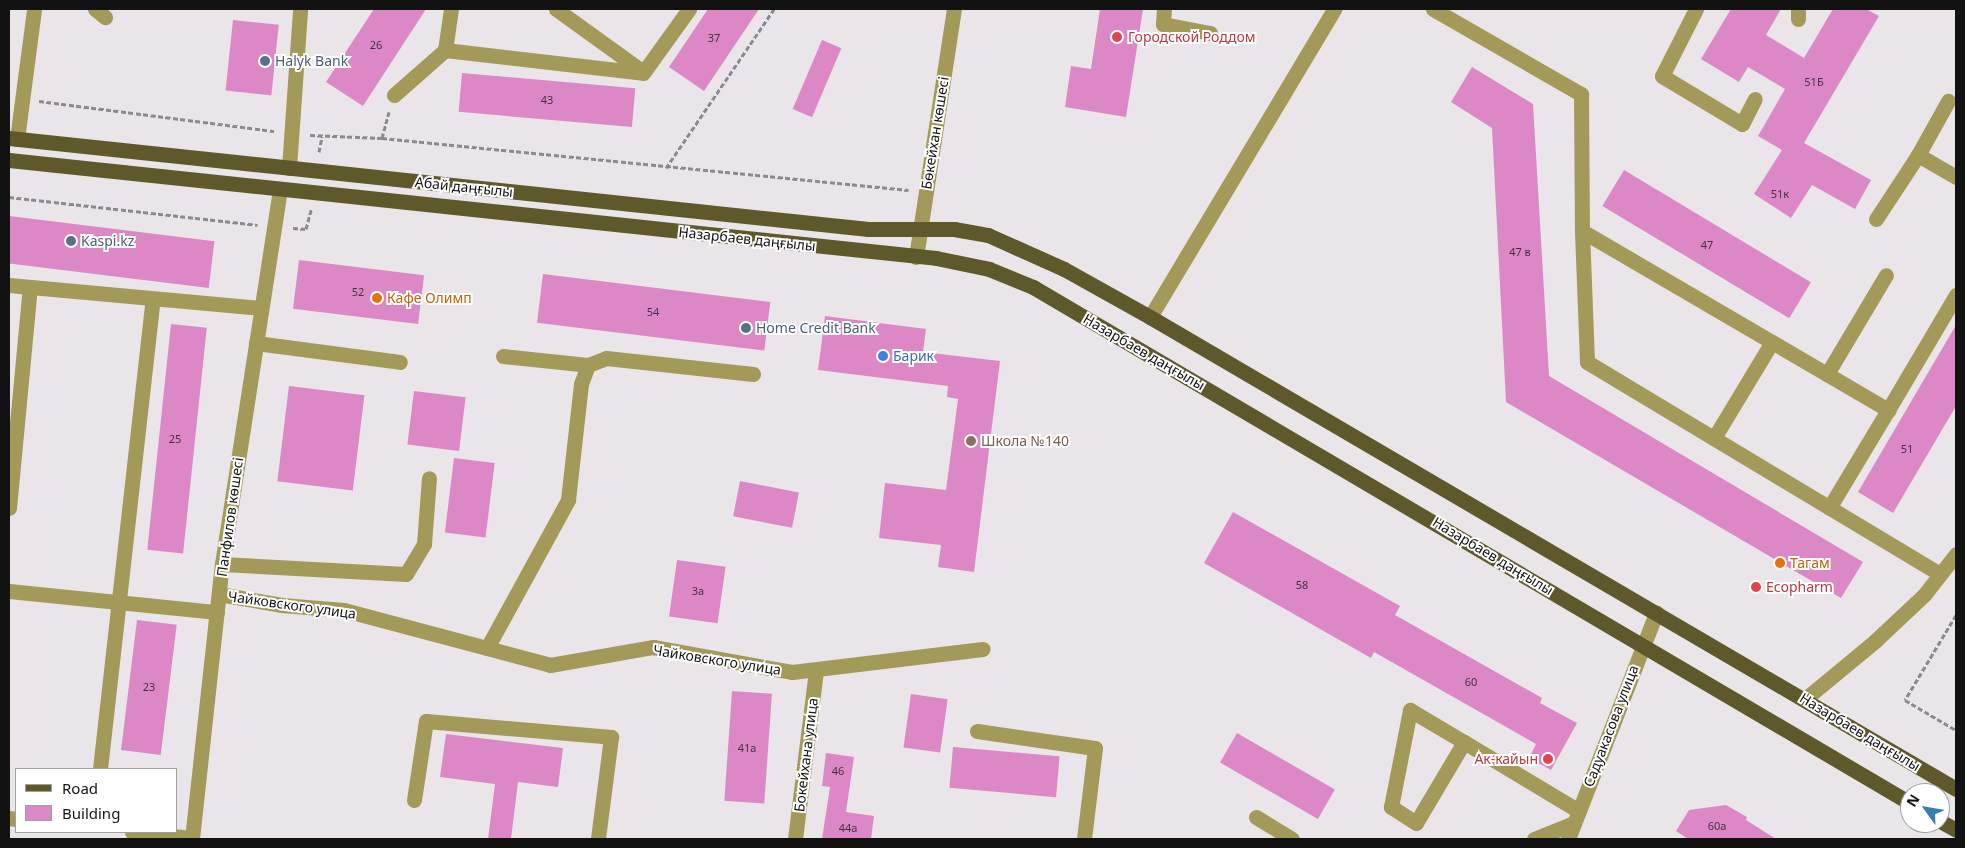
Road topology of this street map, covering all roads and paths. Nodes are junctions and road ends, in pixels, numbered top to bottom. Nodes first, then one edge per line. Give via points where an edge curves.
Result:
1 (34, 9) edge
2 (300, 9) edge
3 (451, 9) edge
4 (556, 9) edge
5 (689, 9) edge
6 (774, 9) edge
7 (954, 9) edge
8 (1164, 9) edge
9 (1334, 9) edge
10 (1433, 9) edge
11 (1696, 9) edge
12 (1210, 33) dead end
13 (445, 50) junction
14 (643, 72) junction
15 (394, 96) joint
16 (24, 99) junction
17 (1755, 99) dead end
18 (1948, 101) dead end
19 (291, 133) junction
20 (382, 138) junction
21 (13, 139) edge
22 (1918, 155) junction
23 (9, 160) edge
24 (289, 168) junction
25 (665, 168) junction
26 (1956, 177) edge
27 (280, 189) junction
28 (926, 192) junction
29 (315, 193) junction
30 (9, 197) edge
31 (1876, 219) dead end
32 (273, 226) junction
33 (920, 229) junction
34 (1582, 231) junction
35 (916, 256) junction
36 (1886, 275) dead end
37 (9, 285) edge
38 (30, 287) junction
39 (1956, 294) edge
40 (153, 300) junction
41 (260, 308) junction
42 (1150, 317) junction
43 (1772, 342) junction
44 (256, 343) junction
45 (503, 356) dead end
46 (400, 362) dead end
47 (588, 365) junction
48 (753, 374) dead end
49 (1827, 374) junction
50 (1888, 410) junction
51 (1714, 438) junction
52 (429, 478) dead end
53 (9, 508) edge
54 (1830, 508) junction
55 (1956, 554) edge
56 (222, 564) junction
57 (1940, 574) junction
58 (9, 591) edge
59 (219, 594) junction
60 (120, 602) junction
61 (217, 612) junction
62 (1656, 613) junction
63 (1956, 615) edge
64 (1641, 647) junction
65 (486, 648) junction
66 (983, 649) dead end
67 (816, 670) junction
68 (1804, 699) junction
69 (1956, 730) edge
70 (977, 731) dead end
71 (1464, 742) junction
72 (100, 768) edge
73 (1956, 789) edge
74 (1900, 797) edge
75 (414, 800) dead end
76 (1256, 817) dead end
77 (1577, 817) junction
78 (141, 833) edge
79 (192, 839) edge
80 (598, 839) edge
81 (796, 839) edge
82 (1084, 839) edge
83 (1292, 839) edge
84 (1534, 839) edge
85 (1568, 839) edge

1 - 16 street
2 - 19 street
3 - 13 street
4 - 14 street
5 - 14 street
6 - 25 path
7 - 28 street, Бөкейхан көшесі
8 - 12 street via 1163,24
9 - 42 street
10 - 34 street via 1581,94
11 - 17 street via 1662,76 1742,124
13 - 14 street
13 - 15 street
15 - 20 path
16 - 19 path
16 - 21 street
18 - 22 street
19 - 20 path
19 - 24 street
20 - 25 path
21 - 24 main road, Абай даңғылы
22 - 26 street
22 - 31 street
23 - 27 main road
24 - 33 main road, Абай даңғылы via 868,229
25 - 28 path
27 - 29 main road, Назарбаев даңғылы
27 - 32 street, Панфилов көшесі
28 - 33 street, Бөкейхан көшесі
29 - 32 path via 306,229
29 - 35 main road, Назарбаев даңғылы
30 - 32 path
32 - 41 street, Панфилов көшесі
33 - 35 street, Бөкейхан көшесі
33 - 42 main road, Назарбаев даңғылы via 954,229 988,235 1064,269
34 - 43 street
34 - 51 street via 1587,362
35 - 64 main road, Назарбаев даңғылы via 976,265 1033,287 1448,529
36 - 49 street
37 - 38 street
38 - 40 street
38 - 53 street
39 - 50 street
40 - 41 street
40 - 60 street
41 - 44 street, Панфилов көшесі
42 - 62 main road, Назарбаев даңғылы
43 - 49 street
43 - 51 street
44 - 46 street
44 - 56 street, Панфилов көшесі
45 - 47 street
47 - 48 street via 606,358
47 - 65 street via 581,384 568,500
49 - 50 street
50 - 54 street
51 - 54 street
52 - 56 street via 424,544 406,574
54 - 57 street
55 - 57 street
56 - 59 street, Панфилов көшесі
57 - 68 street via 1924,595 1875,641
58 - 60 street
59 - 61 street, Панфилов көшесі
59 - 65 street, Чайковского улица via 282,605 344,610
60 - 61 street
60 - 72 street
61 - 79 street, Панфилов көшесі
62 - 64 street, Садуакасова улица
62 - 68 main road, Назарбаев даңғылы
63 - 69 path via 1906,700
64 - 74 main road, Назарбаев даңғылы
64 - 77 street, Садуакасова улица
65 - 67 street, Чайковского улица via 550,665 653,647 792,672
66 - 67 street, Чайковского улица
67 - 81 street, Бокейхана улица
68 - 73 main road, Назарбаев даңғылы
70 - 82 street via 1094,748
71 - 71 street via 1410,710 1391,807 1416,823
71 - 77 street
75 - 80 street via 426,721 611,737
76 - 83 street
77 - 84 street
77 - 85 street, Садуакасова улица
78 - 79 street

